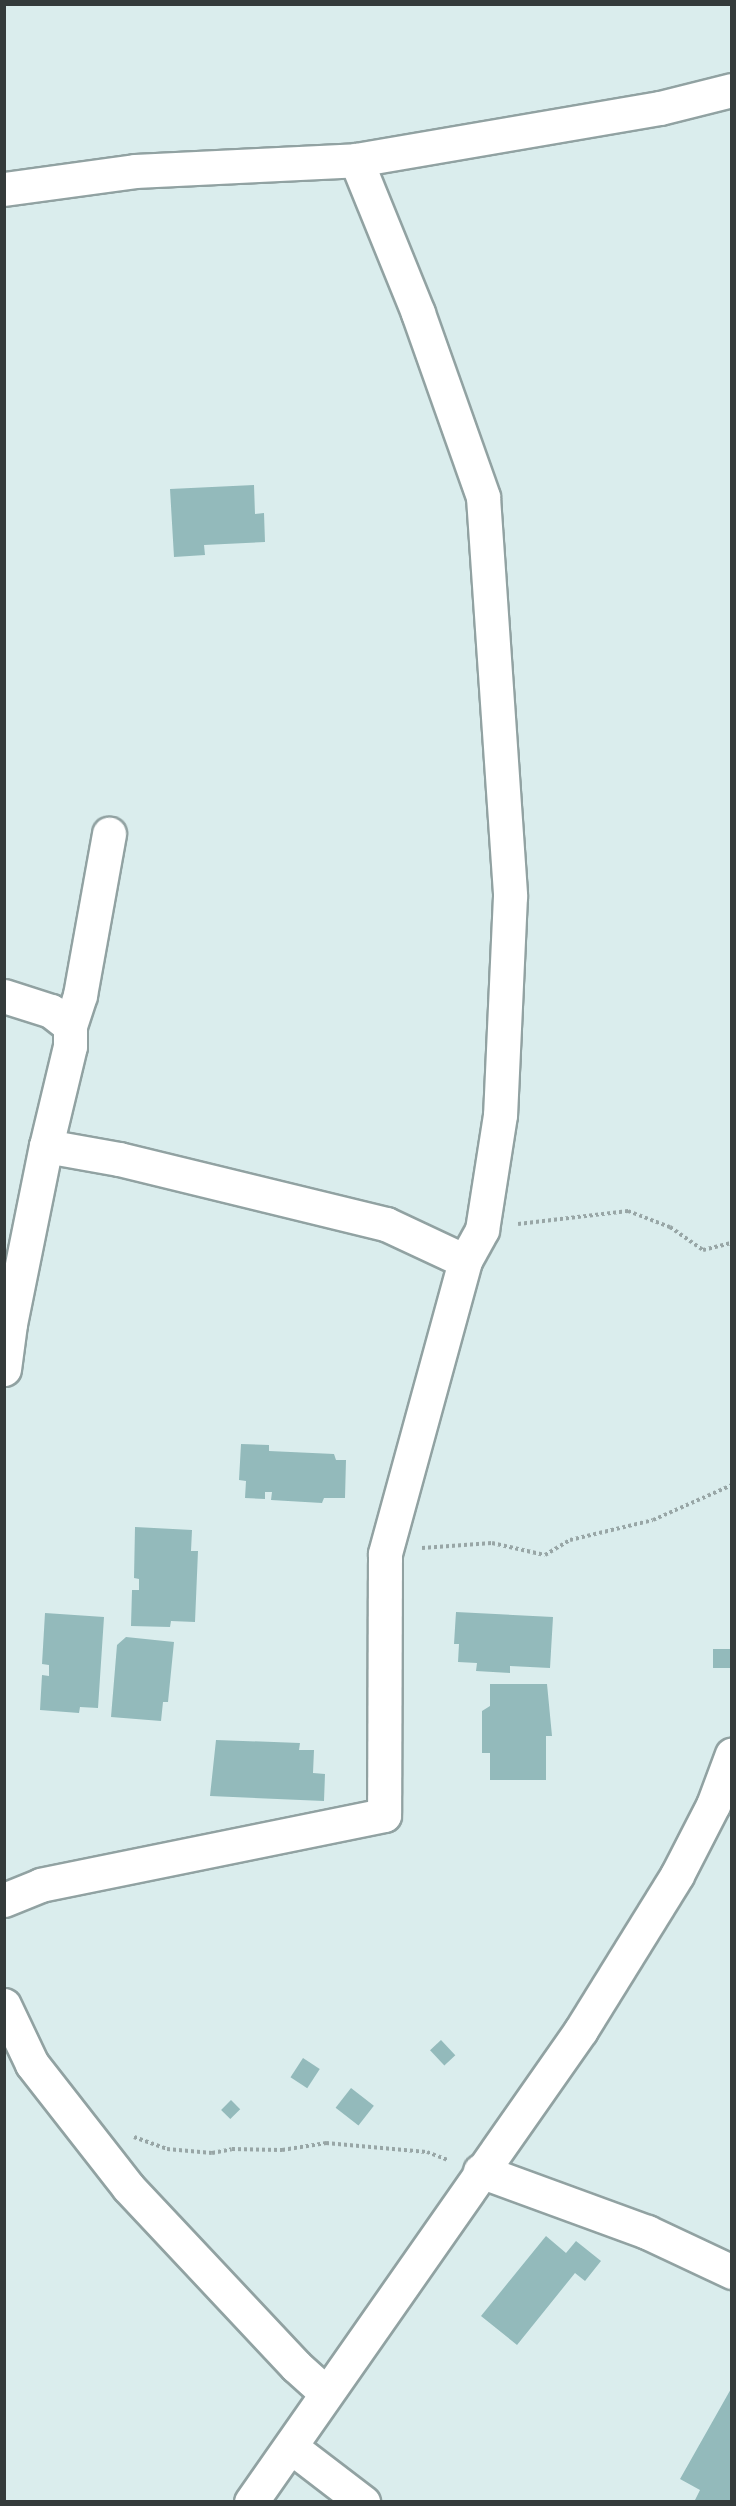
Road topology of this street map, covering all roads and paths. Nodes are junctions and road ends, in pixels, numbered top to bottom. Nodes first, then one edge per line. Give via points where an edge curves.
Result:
1 (732, 90) edge
2 (357, 160) junction
3 (4, 189) edge
4 (109, 834) dead end
5 (4, 996) edge
6 (70, 1026) junction
7 (46, 1146) junction
8 (482, 1230) junction
9 (732, 1243) edge
10 (465, 1261) junction
11 (4, 1369) edge
12 (732, 1485) edge
13 (385, 1554) junction
14 (732, 1754) edge
15 (4, 1900) edge
16 (4, 2005) edge
17 (81, 2128) junction
18 (480, 2171) junction
19 (732, 2272) edge
20 (326, 2392) junction
21 (291, 2447) junction
22 (251, 2502) edge
23 (363, 2502) edge

1 - 2 street via 660,108
2 - 3 street via 135,171
2 - 8 street via 418,312 483,496 510,896 500,1114
4 - 6 street via 80,995
5 - 6 street via 51,1011
6 - 7 street via 70,1046
7 - 10 street via 119,1159 386,1224
7 - 11 street
8 - 9 path via 628,1211 670,1227 703,1250
8 - 10 street
10 - 13 street
12 - 13 path via 653,1520 570,1540 545,1555 492,1543
13 - 15 street via 384,1815 41,1885
14 - 18 street via 708,1815 649,1923 581,2030
16 - 17 street via 32,2064
17 - 18 path via 110,2128 167,2149 212,2153 232,2149 282,2150 326,2143 427,2152
17 - 20 street via 128,2187 296,2366
18 - 19 street via 647,2232
18 - 20 street
20 - 21 street
21 - 22 street
21 - 23 street

